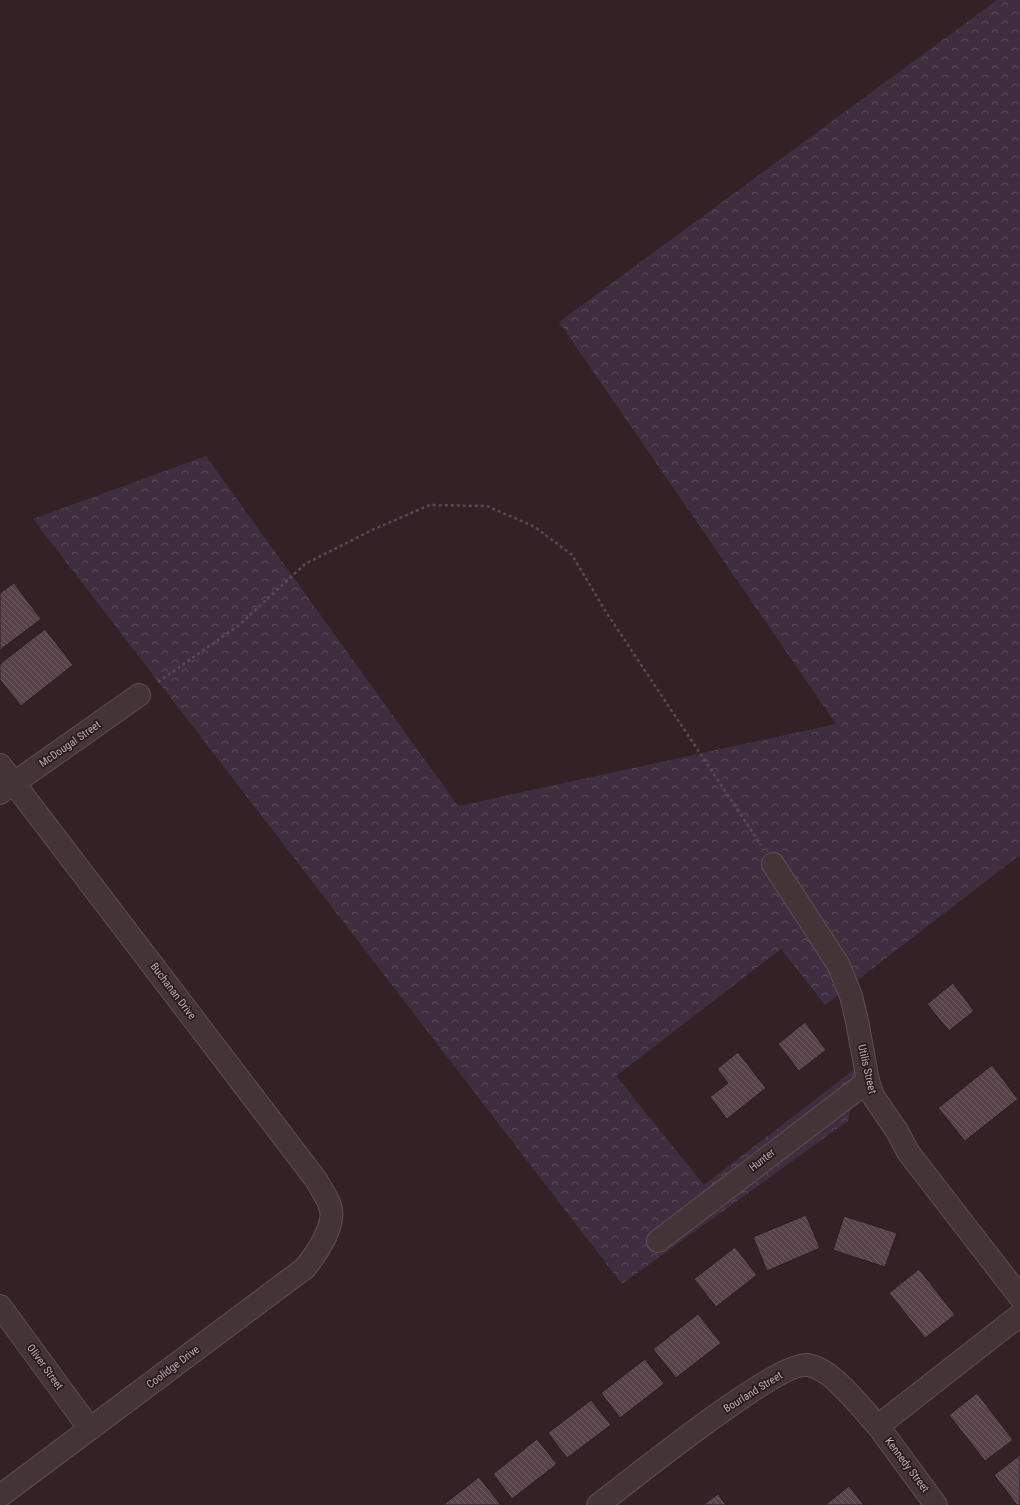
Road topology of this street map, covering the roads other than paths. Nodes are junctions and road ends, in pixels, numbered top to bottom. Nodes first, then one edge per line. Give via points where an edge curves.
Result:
1 (139, 695) road end
2 (0, 765) edge
3 (7, 788) edge
4 (773, 864) road end
5 (868, 1081) junction
6 (330, 1224) joint
7 (658, 1241) dead end
8 (1020, 1297) edge
9 (0, 1306) edge
10 (1020, 1315) edge
11 (878, 1426) junction
12 (90, 1429) junction
13 (0, 1496) edge
14 (598, 1505) edge
15 (936, 1505) edge

1 - 3 street, McDougal Street
2 - 3 street, Buchanan Drive
3 - 6 street, Buchanan Drive via 317,1181 331,1207
4 - 5 street, Utilis Street via 838,964 858,1021
5 - 7 street, Hunter
5 - 8 street, Utilis Street via 872,1096 897,1131 908,1152
6 - 12 street, Coolidge Drive via 319,1250 305,1268
9 - 12 street, Oliver Street
10 - 11 street
11 - 14 street, Bourland Street via 831,1376 808,1365 794,1367 764,1382 714,1417
11 - 15 street, Kennedy Street
12 - 13 street, Coolidge Drive

